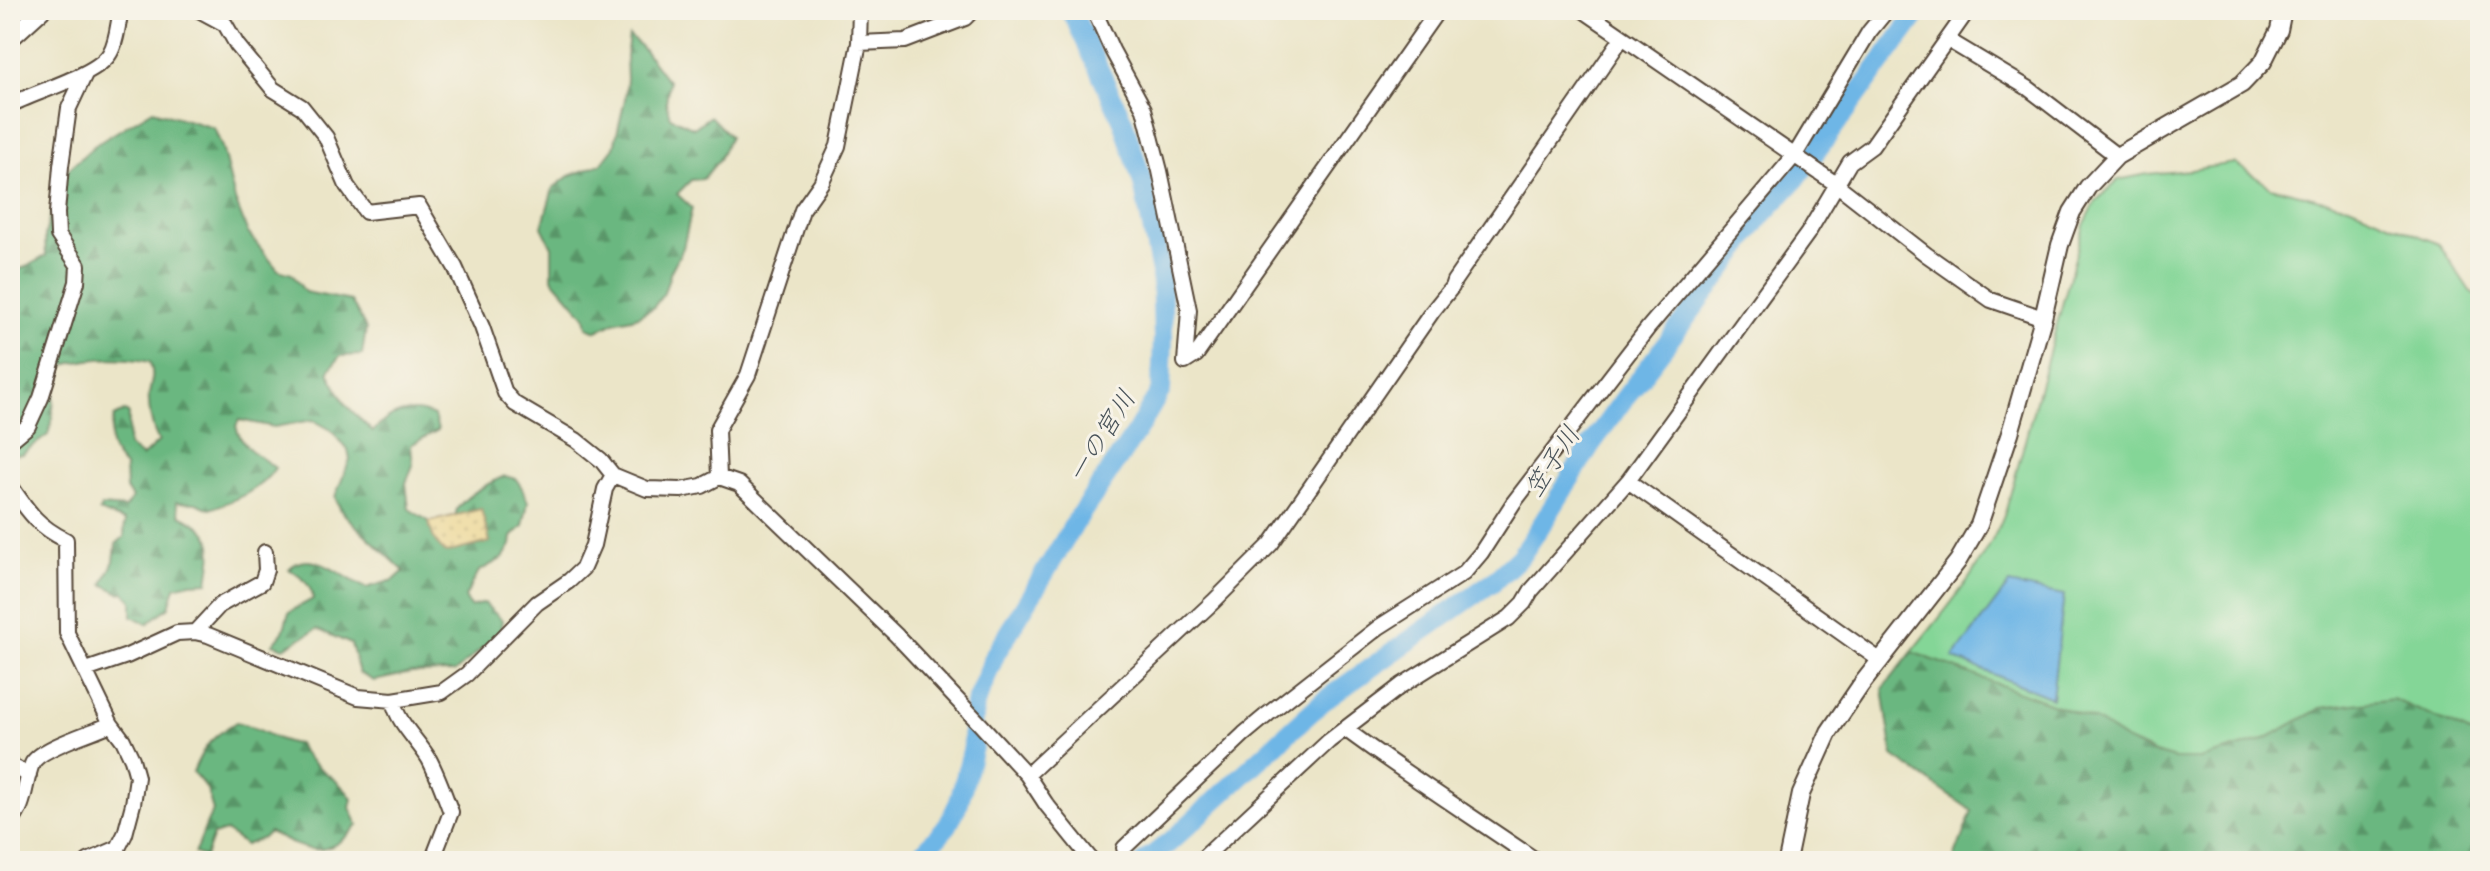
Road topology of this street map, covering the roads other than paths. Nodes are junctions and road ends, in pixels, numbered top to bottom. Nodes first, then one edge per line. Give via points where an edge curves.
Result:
1 (42, 10) edge
2 (121, 10) edge
3 (199, 10) edge
4 (860, 10) edge
5 (973, 10) edge
6 (1094, 10) edge
7 (1438, 10) edge
8 (1583, 10) edge
9 (1887, 10) edge
10 (1968, 10) edge
11 (2283, 10) edge
12 (1622, 38) junction
13 (10, 39) edge
14 (1948, 40) junction
15 (859, 43) junction
16 (85, 74) junction
17 (10, 105) edge
18 (1795, 155) junction
19 (2117, 156) junction
20 (1833, 182) junction
21 (2043, 318) junction
22 (10, 441) edge
23 (613, 475) junction
24 (719, 477) junction
25 (1628, 481) junction
26 (10, 485) edge
27 (265, 552) dead end
28 (195, 632) junction
29 (1881, 661) junction
30 (86, 670) junction
31 (393, 700) junction
32 (111, 724) junction
33 (1345, 729) junction
34 (10, 765) edge
35 (29, 775) junction
36 (1027, 775) junction
37 (10, 823) edge
38 (1124, 848) dead end
39 (117, 855) edge
40 (88, 861) edge
41 (432, 861) edge
42 (1092, 861) edge
43 (1200, 861) edge
44 (1537, 861) edge
45 (1787, 861) edge

1 - 13 street
2 - 16 street via 110,54
3 - 23 street via 225,24 273,89 302,107 326,137 347,186 366,212 419,206 455,267 505,393 576,440
4 - 15 street
5 - 15 street via 905,41
6 - 7 street via 1144,109 1189,310 1185,362 1196,355
8 - 12 street
9 - 18 street
10 - 14 street
11 - 19 street via 2263,62 2242,84
12 - 18 street
12 - 36 street via 1271,544
14 - 19 street via 2028,88
14 - 20 street via 1872,146
15 - 24 street via 838,146 802,210 748,375 717,430
16 - 17 street
16 - 22 street via 69,108 57,213 58,235 78,265 77,282 41,398 28,426
18 - 20 street
18 - 38 street via 1648,328 1464,573 1379,627 1268,714
19 - 21 street via 2072,212
20 - 21 street via 1991,300
20 - 25 street via 1808,233
21 - 29 street via 1979,525 1958,561
23 - 24 street via 647,489 681,490
23 - 31 street via 583,568 537,603 454,685
24 - 36 street via 739,484 896,635
25 - 29 street
25 - 33 street via 1509,618 1402,685
26 - 30 street via 34,520 66,540 67,633
27 - 28 street via 262,582 220,605
28 - 30 street via 177,633
28 - 31 street via 358,697
29 - 45 street via 1829,732 1801,794
30 - 32 street
31 - 41 street via 428,758 451,812
32 - 35 street via 45,752 34,760
32 - 39 street via 137,777
33 - 43 street
33 - 44 street
34 - 35 street
35 - 37 street via 22,805
36 - 42 street
39 - 40 street

